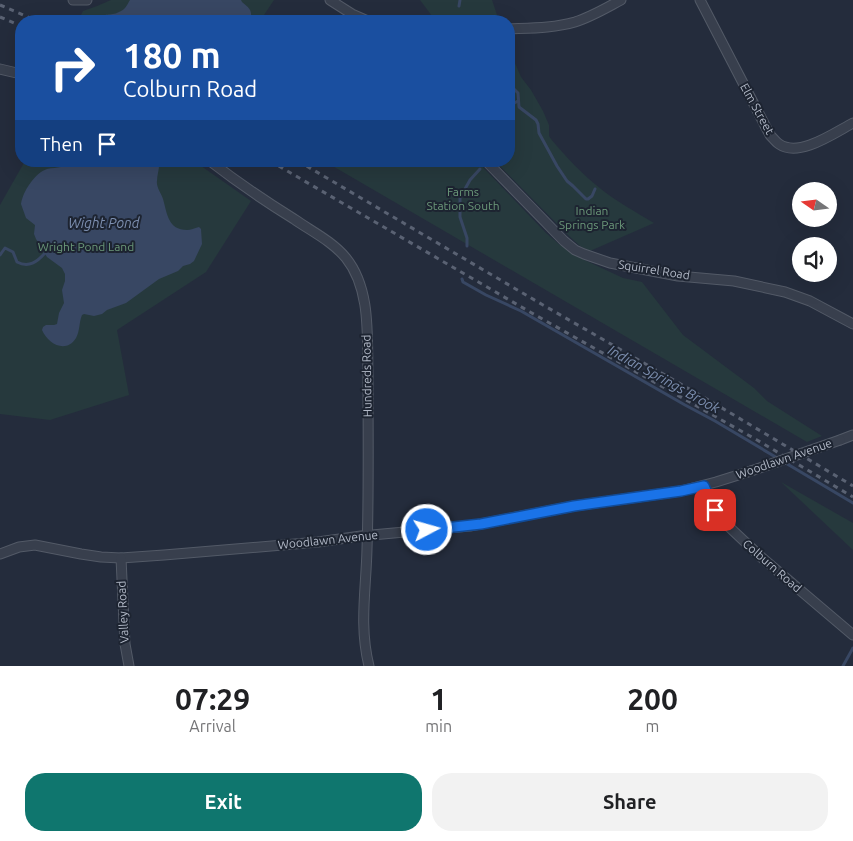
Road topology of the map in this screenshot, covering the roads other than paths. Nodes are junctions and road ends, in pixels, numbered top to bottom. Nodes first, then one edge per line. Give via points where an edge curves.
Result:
1 (73, 0) edge
2 (87, 0) edge
3 (330, 0) edge
4 (621, 0) edge
5 (700, 0) edge
6 (354, 15) edge
7 (515, 29) edge
8 (0, 69) edge
9 (15, 73) edge
10 (853, 123) edge
11 (218, 167) edge
12 (492, 167) edge
13 (853, 324) edge
14 (853, 435) edge
15 (704, 486) junction
16 (367, 535) junction
17 (0, 554) edge
18 (121, 558) junction
19 (853, 635) edge
20 (130, 666) edge
21 (369, 666) edge

1 - 2 street
3 - 6 street
4 - 7 street via 575,22
5 - 10 street, Elm Street via 770,135 779,144 801,148
8 - 9 street
11 - 16 street, Hundreds Road via 331,244 356,275 363,298 367,336
12 - 13 street, Squirrel Road via 564,241 584,254 610,263 671,275 777,289 804,298
14 - 15 street, Woodlawn Avenue, bridge
15 - 16 street, Woodlawn Avenue via 476,525
15 - 19 street, Colburn Road via 715,510 761,558
16 - 18 street, Woodlawn Avenue via 236,550
16 - 21 street, Hundreds Road via 363,618
17 - 18 street, Woodlawn Avenue via 35,545
18 - 20 street, Valley Road via 125,644

